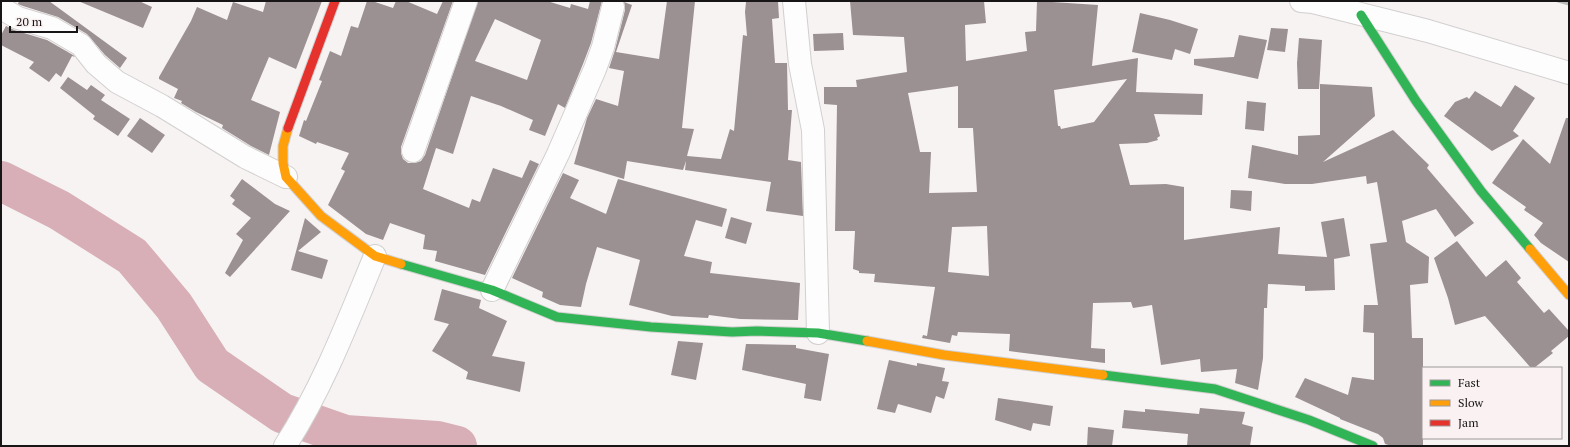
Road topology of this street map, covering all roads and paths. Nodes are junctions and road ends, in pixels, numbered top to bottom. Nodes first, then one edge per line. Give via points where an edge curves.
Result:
1 (335, 1) edge
2 (466, 1) edge
3 (794, 1) edge
4 (1301, 1) edge
5 (613, 6) dead end
6 (1, 8) edge
7 (1361, 15) junction
8 (1569, 74) edge
9 (413, 151) dead end
10 (286, 177) junction
11 (376, 256) junction
12 (492, 290) junction
13 (1569, 295) edge
14 (818, 334) junction
15 (285, 446) edge
16 (1373, 446) edge

1 - 10 street via 289,123 283,146
2 - 9 street
3 - 14 street via 800,64 813,130
4 - 7 street
5 - 12 street via 596,69
6 - 10 street via 18,18 52,28 81,45 96,64 117,82
7 - 8 street via 1428,31
7 - 13 street via 1416,101 1481,191
10 - 11 street via 321,216
11 - 12 street
11 - 15 street via 317,391
12 - 14 street via 557,317 651,327
14 - 16 street via 944,355 1215,390 1309,420

